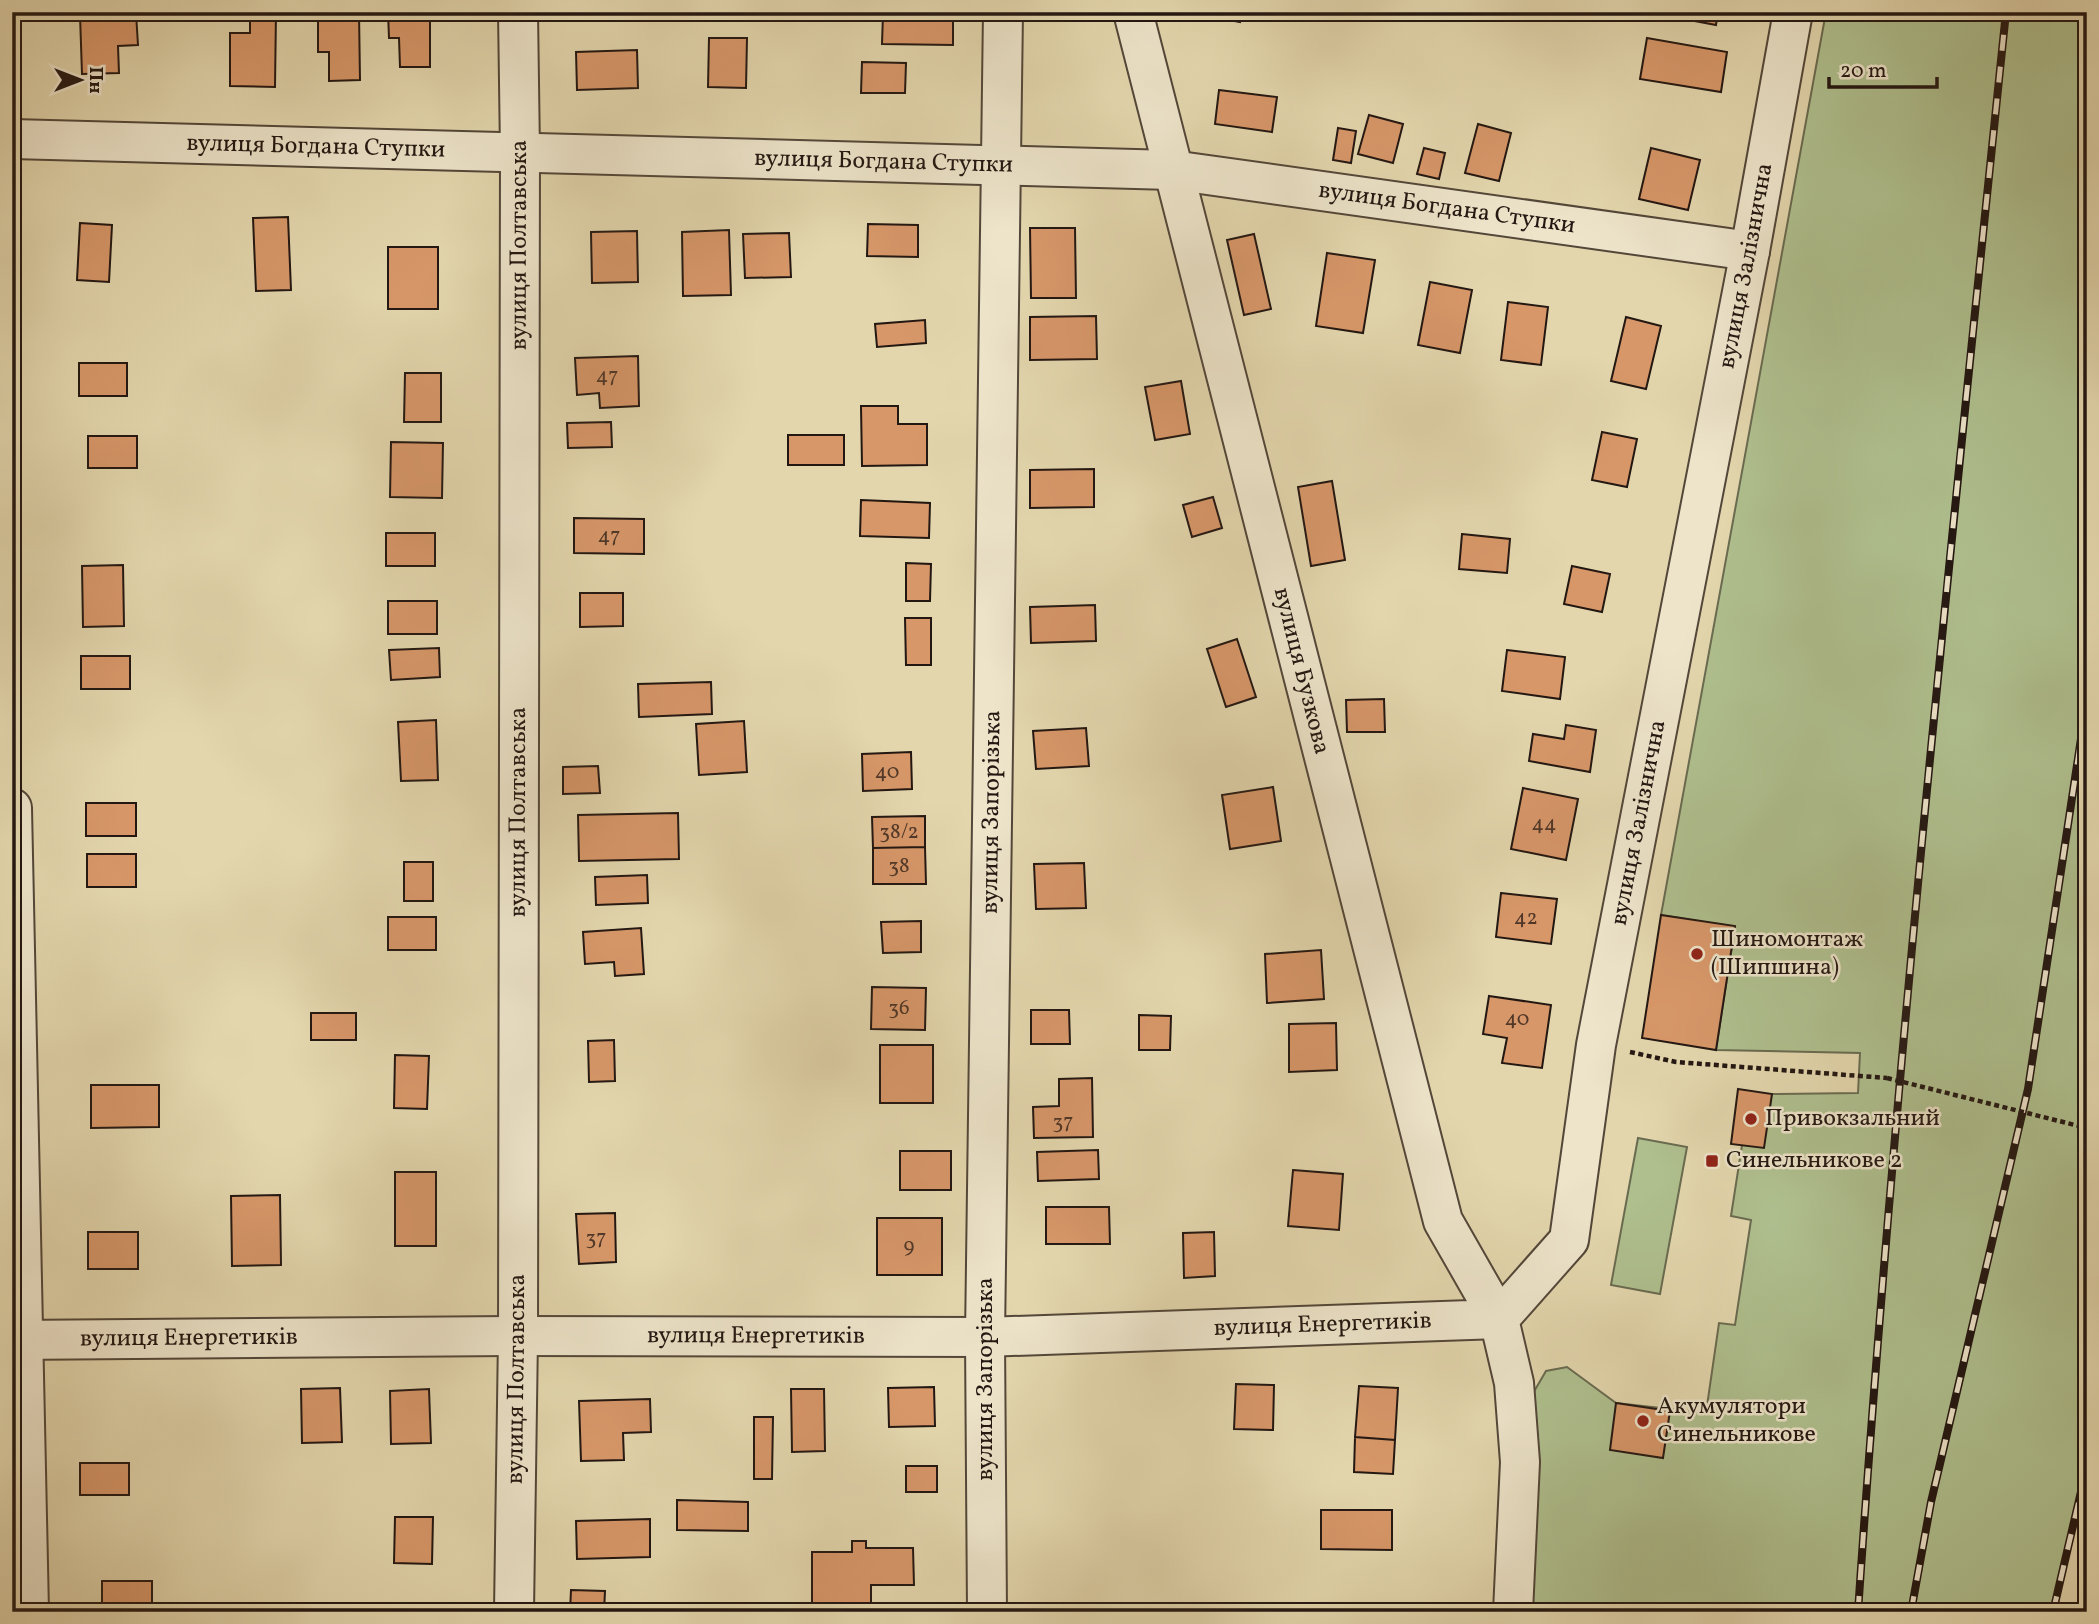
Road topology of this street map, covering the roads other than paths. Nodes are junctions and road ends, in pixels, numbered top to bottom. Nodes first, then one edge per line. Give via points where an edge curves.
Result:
1 (518, 12) edge
2 (1003, 12) edge
3 (1133, 12) edge
4 (1793, 12) edge
5 (12, 139) edge
6 (520, 152) junction
7 (1001, 165) junction
8 (1172, 170) junction
9 (1750, 251) junction
10 (12, 807) edge
11 (1499, 1319) junction
12 (518, 1336) junction
13 (985, 1337) junction
14 (19, 1340) edge
15 (29, 1612) edge
16 (514, 1612) edge
17 (988, 1612) edge
18 (1513, 1612) edge

1 - 6 street, вулиця Полтавська
2 - 7 street, вулиця Запорізька
3 - 8 street, вулиця Бузкова
4 - 9 street, вулиця Залізнична
5 - 6 street, вулиця Богдана Ступки
6 - 7 street, вулиця Богдана Ступки
6 - 12 street, вулиця Полтавська
7 - 8 street, вулиця Богдана Ступки
7 - 13 street, вулиця Запорізька
8 - 9 street, вулиця Богдана Ступки
8 - 11 street, вулиця Бузкова via 1443,1221
9 - 11 street, вулиця Залізнична via 1596,1045 1569,1240
10 - 14 street
11 - 13 street, вулиця Енергетиків
11 - 18 street via 1514,1382 1520,1462
12 - 13 street, вулиця Енергетиків
12 - 14 street, вулиця Енергетиків
12 - 16 street, вулиця Полтавська
13 - 17 street, вулиця Запорізька
14 - 15 street

